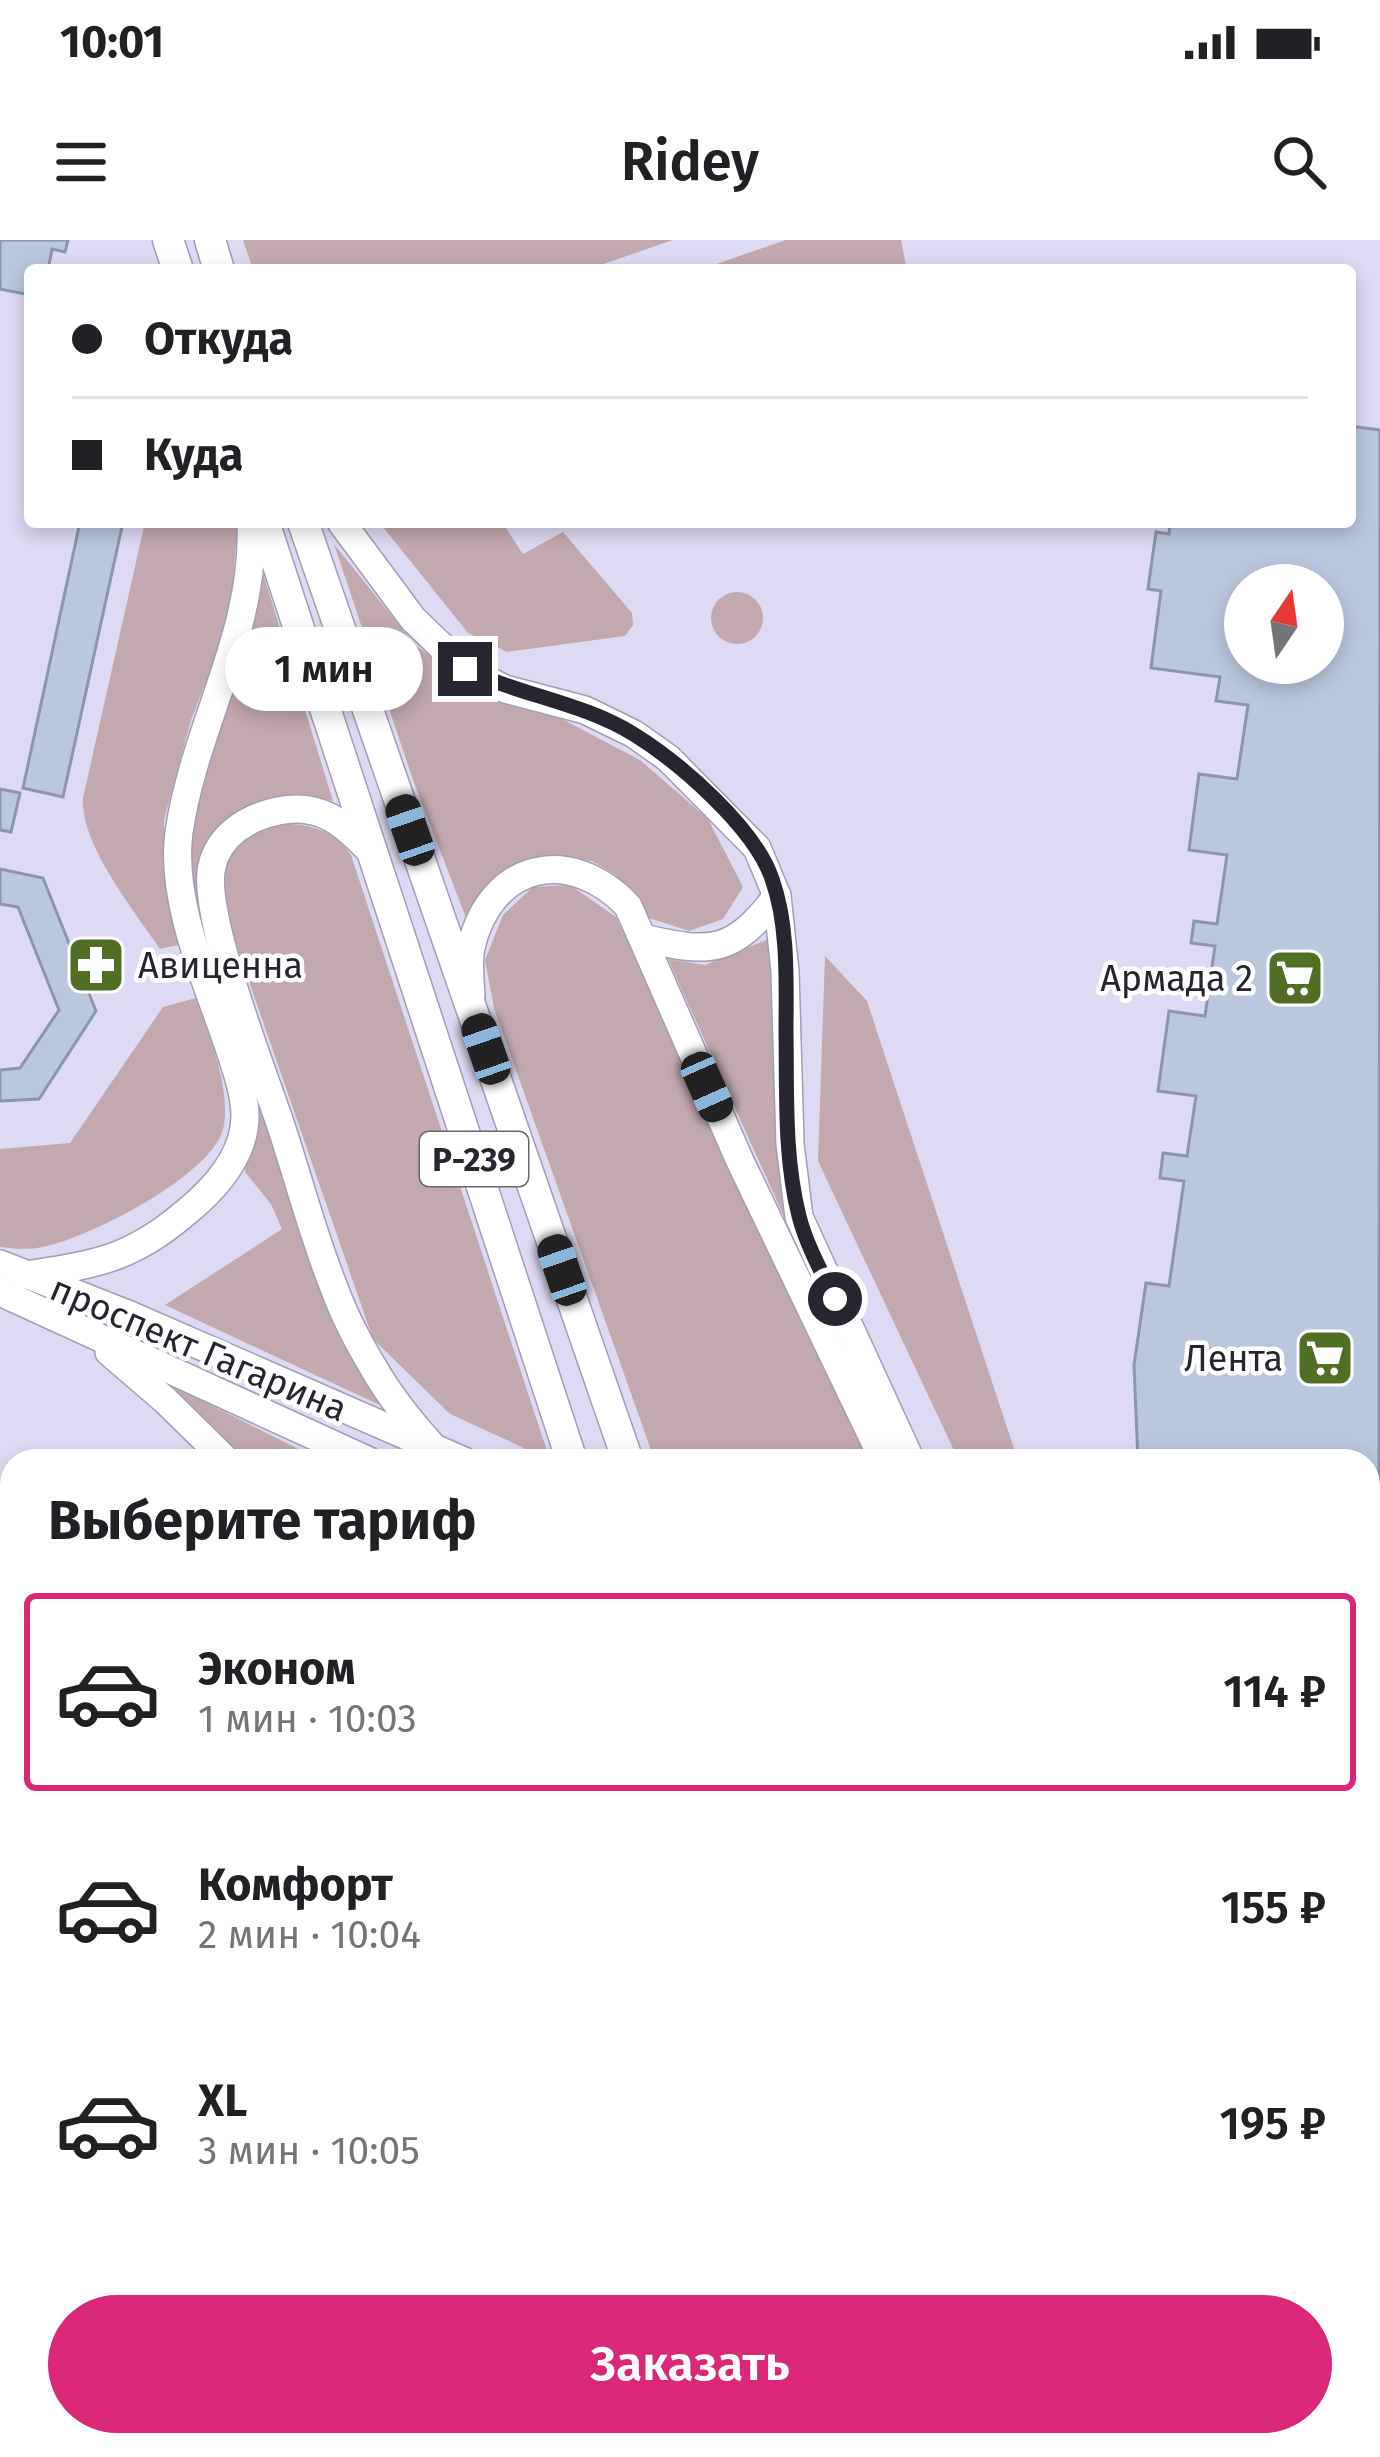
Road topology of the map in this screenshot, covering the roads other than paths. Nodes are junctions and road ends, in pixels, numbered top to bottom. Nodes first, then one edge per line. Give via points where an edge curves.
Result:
1 (251, 528) edge
2 (266, 528) edge
3 (305, 528) edge
4 (345, 528) edge
5 (376, 857) junction
6 (777, 896) junction
7 (643, 938) junction
8 (471, 1005) junction
9 (12, 1269) edge
10 (0, 1292) edge
11 (83, 1330) junction
12 (433, 1447) junction
13 (214, 1449) edge
14 (343, 1449) edge
15 (437, 1449) edge
16 (568, 1449) edge
17 (624, 1449) edge
18 (878, 1449) edge
19 (905, 1449) edge

1 - 9 main road via 244,615 178,837 183,899 245,1115 240,1143 215,1186 150,1240 116,1258
2 - 5 highway, Р-239
3 - 8 highway, Р-239
4 - 6 main road via 413,620 465,669 585,710 668,758 757,848
5 - 12 main road via 343,822 314,809 280,810 244,821 211,867 228,967 333,1287 372,1366
5 - 16 highway, Р-239
6 - 7 main road via 727,944 693,950
6 - 19 main road via 799,1217
7 - 8 main road via 606,883 573,870 537,870 508,885 483,913 470,951
7 - 18 main road
8 - 17 highway, Р-239
9 - 12 main road, проспект Гагарина
10 - 11 main road, проспект Гагарина
11 - 13 main road
11 - 14 main road, проспект Гагарина
12 - 15 main road, проспект Гагарина

